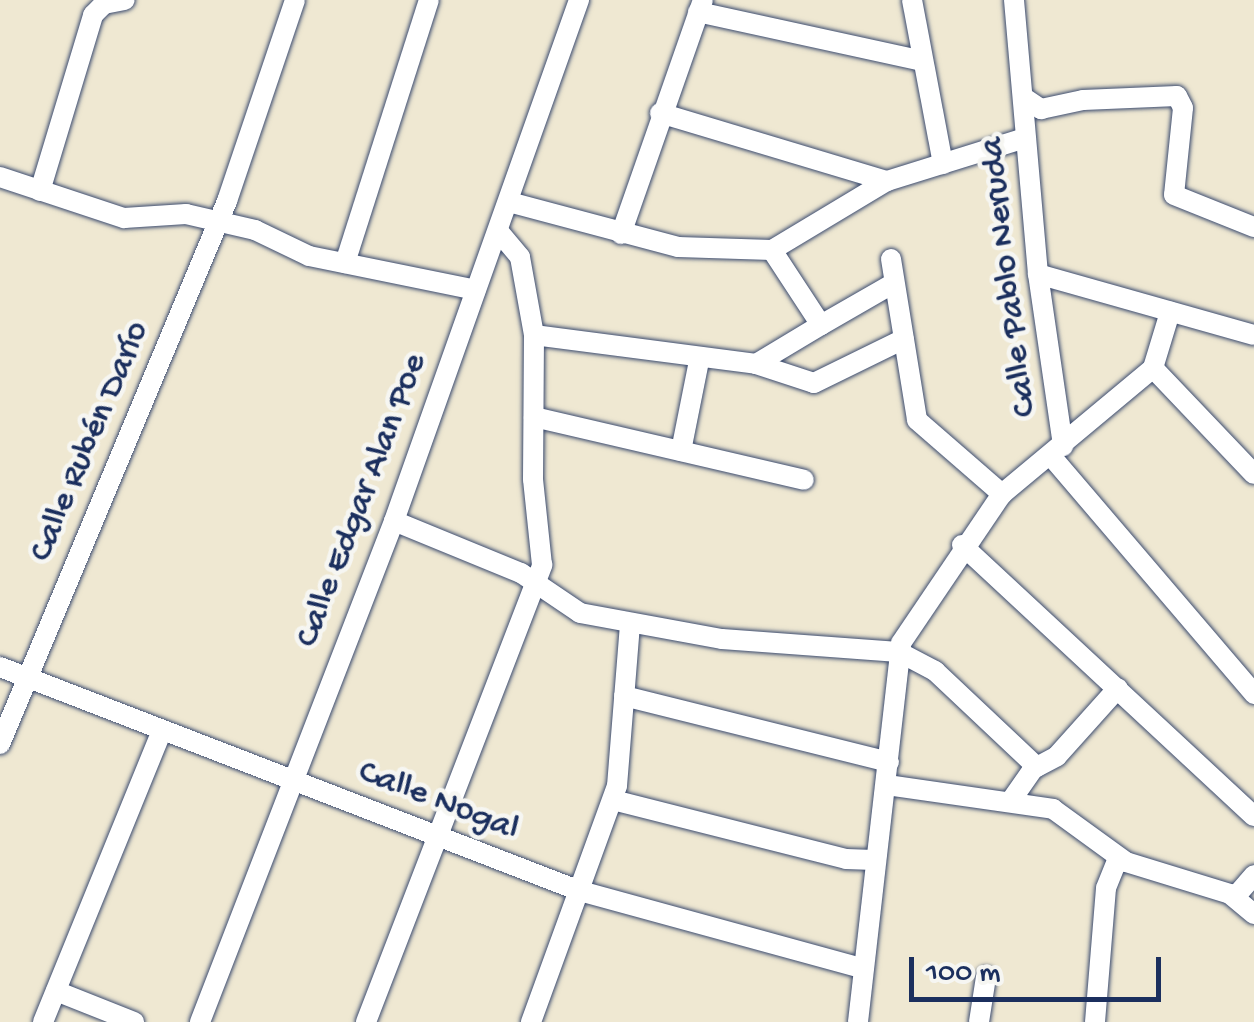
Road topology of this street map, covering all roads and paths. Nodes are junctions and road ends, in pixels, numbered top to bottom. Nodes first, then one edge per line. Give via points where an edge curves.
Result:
1 (125, 0) edge
2 (295, 0) edge
3 (429, 0) edge
4 (579, 0) edge
5 (912, 0) edge
6 (1014, 0) edge
7 (701, 6) edge
8 (924, 61) junction
9 (1023, 98) junction
10 (660, 113) junction
11 (1025, 138) junction
12 (943, 164) junction
13 (0, 177) edge
14 (887, 181) junction
15 (40, 191) junction
16 (509, 202) junction
17 (219, 222) junction
18 (1254, 227) edge
19 (498, 231) junction
20 (621, 234) junction
21 (772, 250) junction
22 (890, 259) dead end
23 (345, 263) junction
24 (1038, 274) junction
25 (894, 284) junction
26 (476, 290) junction
27 (1170, 312) junction
28 (821, 325) junction
29 (534, 335) junction
30 (1254, 335) edge
31 (904, 339) junction
32 (699, 360) junction
33 (756, 364) junction
34 (1153, 368) junction
35 (534, 417) junction
36 (681, 451) junction
37 (1057, 451) junction
38 (1254, 474) edge
39 (804, 480) dead end
40 (1002, 494) junction
41 (394, 521) junction
42 (962, 545) junction
43 (535, 582) junction
44 (630, 624) junction
45 (899, 652) junction
46 (0, 667) edge
47 (28, 679) junction
48 (1118, 688) junction
49 (1254, 694) edge
50 (624, 696) junction
51 (162, 732) junction
52 (0, 744) edge
53 (889, 762) junction
54 (1036, 767) junction
55 (289, 781) junction
56 (886, 785) junction
57 (613, 800) junction
58 (1010, 802) junction
59 (1254, 816) edge
60 (438, 836) junction
61 (1118, 858) junction
62 (874, 860) junction
63 (1254, 875) edge
64 (580, 891) junction
65 (1235, 897) junction
66 (1254, 914) edge
67 (862, 968) junction
68 (986, 977) dead end
69 (56, 991) junction
70 (43, 1022) edge
71 (134, 1022) edge
72 (200, 1022) edge
73 (366, 1022) edge
74 (530, 1022) edge
75 (858, 1022) edge
76 (980, 1022) edge
77 (1095, 1022) edge

1 - 15 street via 104,4 93,15
2 - 17 street, Calle Rubén Darío
3 - 23 street
4 - 16 street, Calle Edgar Alan Poe
5 - 8 street
6 - 9 street, Calle Pablo Neruda
7 - 8 street
7 - 10 street
8 - 12 street
9 - 11 street, Calle Pablo Neruda
9 - 18 street via 1041,109 1178,96 1183,108 1174,195
10 - 14 street
10 - 20 street
11 - 12 street
11 - 24 street, Calle Pablo Neruda
12 - 14 street
13 - 15 street
14 - 21 street
15 - 17 street via 129,219 181,214
16 - 19 street, Calle Edgar Alan Poe
16 - 20 street
17 - 23 street via 255,230 300,254
17 - 47 street, Calle Rubén Darío
19 - 26 street, Calle Edgar Alan Poe
19 - 29 street via 520,256
20 - 21 street via 678,246
21 - 28 street
22 - 25 street
23 - 26 street
24 - 27 street
24 - 37 street, Calle Pablo Neruda
25 - 28 street
25 - 31 street
26 - 41 street, Calle Edgar Alan Poe
27 - 30 street
27 - 34 street
28 - 33 street
29 - 32 street
29 - 35 street
31 - 33 street via 814,383
31 - 40 street via 923,431
32 - 33 street
32 - 36 street
34 - 37 street
34 - 38 street
35 - 36 street
35 - 43 street via 542,559
36 - 39 street
37 - 40 street, Calle Pablo Neruda
37 - 49 street
40 - 42 street, Calle Pablo Neruda
41 - 43 street
41 - 55 street, Calle Edgar Alan Poe
42 - 45 street, Calle Pablo Neruda
42 - 48 street
43 - 44 street via 571,610
43 - 60 street
44 - 45 street via 722,639
44 - 50 street
45 - 53 street, Calle Pablo Neruda
45 - 54 street via 934,671
46 - 47 street, Calle Nogal
47 - 51 street, Calle Nogal
47 - 52 street, Calle Rubén Darío
48 - 54 street via 1057,756
48 - 59 street
50 - 53 street
50 - 57 street
51 - 55 street, Calle Nogal
51 - 69 street
53 - 56 street, Calle Pablo Neruda
54 - 58 street
55 - 60 street, Calle Nogal
55 - 72 street, Calle Edgar Alan Poe
56 - 58 street
56 - 62 street, Calle Pablo Neruda
57 - 62 street via 846,859
57 - 64 street
58 - 61 street via 1062,814
60 - 64 street, Calle Nogal
60 - 73 street
61 - 65 street
61 - 77 street via 1106,888
62 - 67 street, Calle Pablo Neruda via 870,953
63 - 65 street
64 - 67 street, Calle Nogal
64 - 74 street
65 - 66 street
67 - 75 street, Calle Pablo Neruda
68 - 76 street
69 - 70 street
69 - 71 street

